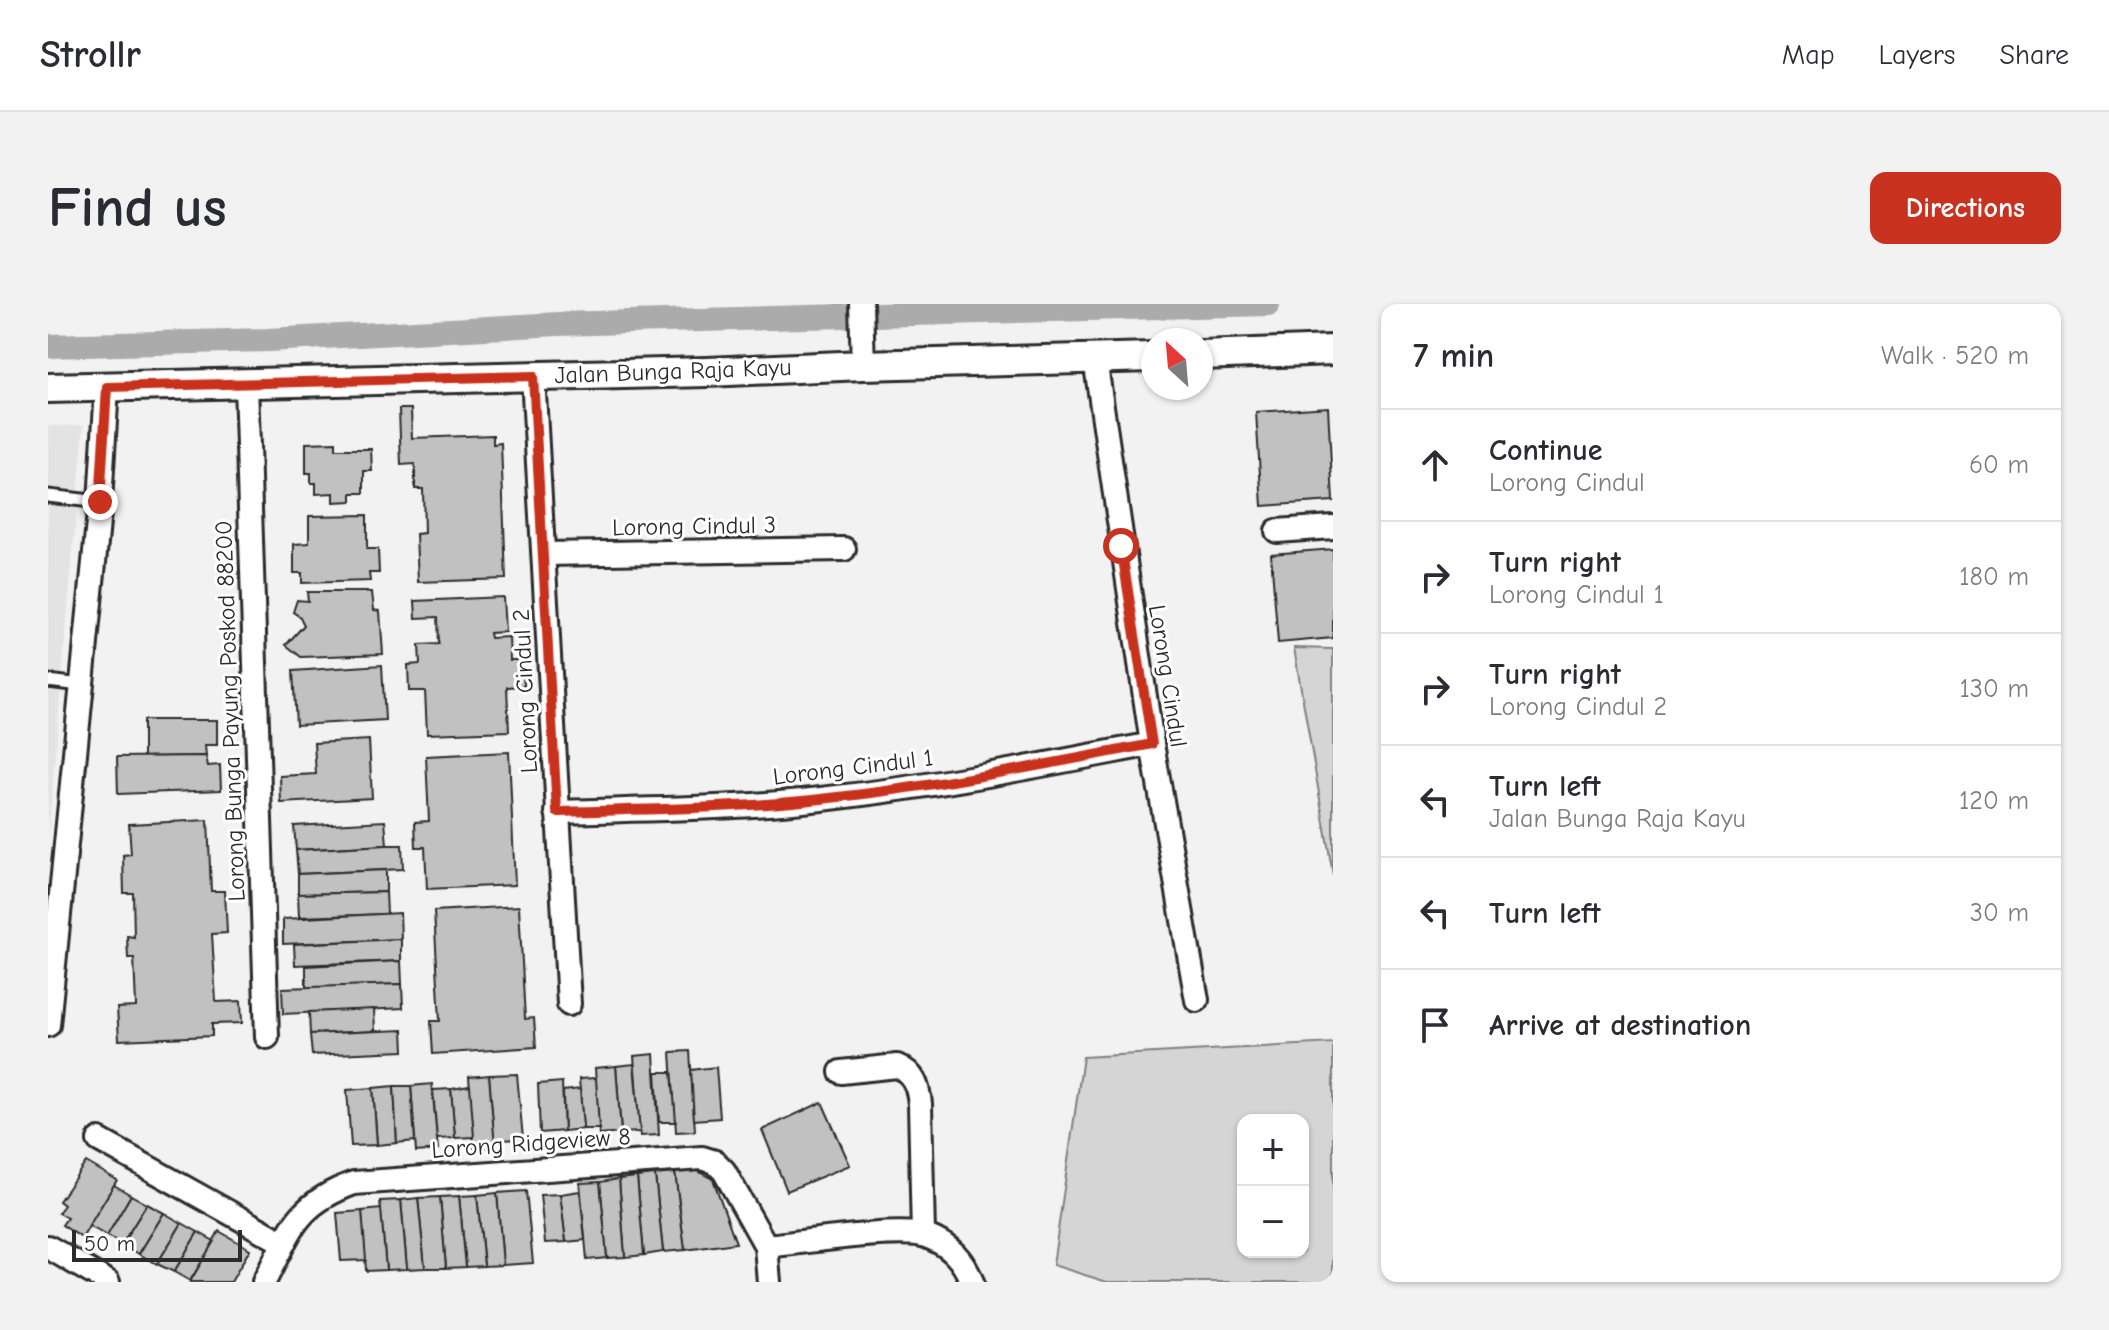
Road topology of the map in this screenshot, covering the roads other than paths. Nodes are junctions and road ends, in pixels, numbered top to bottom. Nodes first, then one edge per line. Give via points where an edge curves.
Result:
1 (861, 304) edge
2 (1333, 350) edge
3 (1213, 355) edge
4 (1141, 357) edge
5 (1095, 359) junction
6 (863, 365) junction
7 (533, 376) junction
8 (246, 384) junction
9 (107, 387) junction
10 (48, 388) edge
11 (48, 496) edge
12 (100, 502) junction
13 (1333, 527) edge
14 (1277, 531) dead end
15 (844, 549) dead end
16 (545, 554) junction
17 (48, 681) edge
18 (81, 685) junction
19 (1152, 744) junction
20 (557, 812) junction
21 (1197, 1000) dead end
22 (569, 1004) dead end
23 (48, 1025) edge
24 (267, 1037) dead end
25 (841, 1072) dead end
26 (99, 1140) dead end
27 (923, 1235) junction
28 (284, 1243) junction
29 (766, 1246) junction
30 (48, 1247) edge
31 (108, 1282) edge
32 (264, 1282) edge
33 (769, 1282) edge
34 (972, 1282) edge

1 - 6 street
2 - 3 street
4 - 5 street, Jalan Bunga Raja Kayu
5 - 6 street, Jalan Bunga Raja Kayu
5 - 19 street, Lorong Cindul
6 - 7 street, Jalan Bunga Raja Kayu
7 - 8 street, Jalan Bunga Raja Kayu
7 - 16 street, Lorong Cindul 2
8 - 9 street, Jalan Bunga Raja Kayu
8 - 24 street, Lorong Bunga Payung Poskod 88200
9 - 10 street, Jalan Bunga Raja Kayu
9 - 12 street
11 - 12 lane
12 - 18 street
13 - 14 street
15 - 16 street, Lorong Cindul 3
16 - 20 street, Lorong Cindul 2
17 - 18 lane
18 - 23 street
19 - 20 street, Lorong Cindul 1 via 942,784 835,798
19 - 21 street, Lorong Cindul
20 - 22 street, Lorong Cindul 2
25 - 27 street via 897,1066 919,1089
26 - 28 street
27 - 29 street
27 - 34 street via 964,1262
28 - 29 street, Lorong Ridgeview 8 via 306,1209 354,1183 702,1158 724,1171
28 - 32 street, Lorong Ridgeview 8
29 - 33 street, Lorong Ridgeview 8
30 - 31 street

